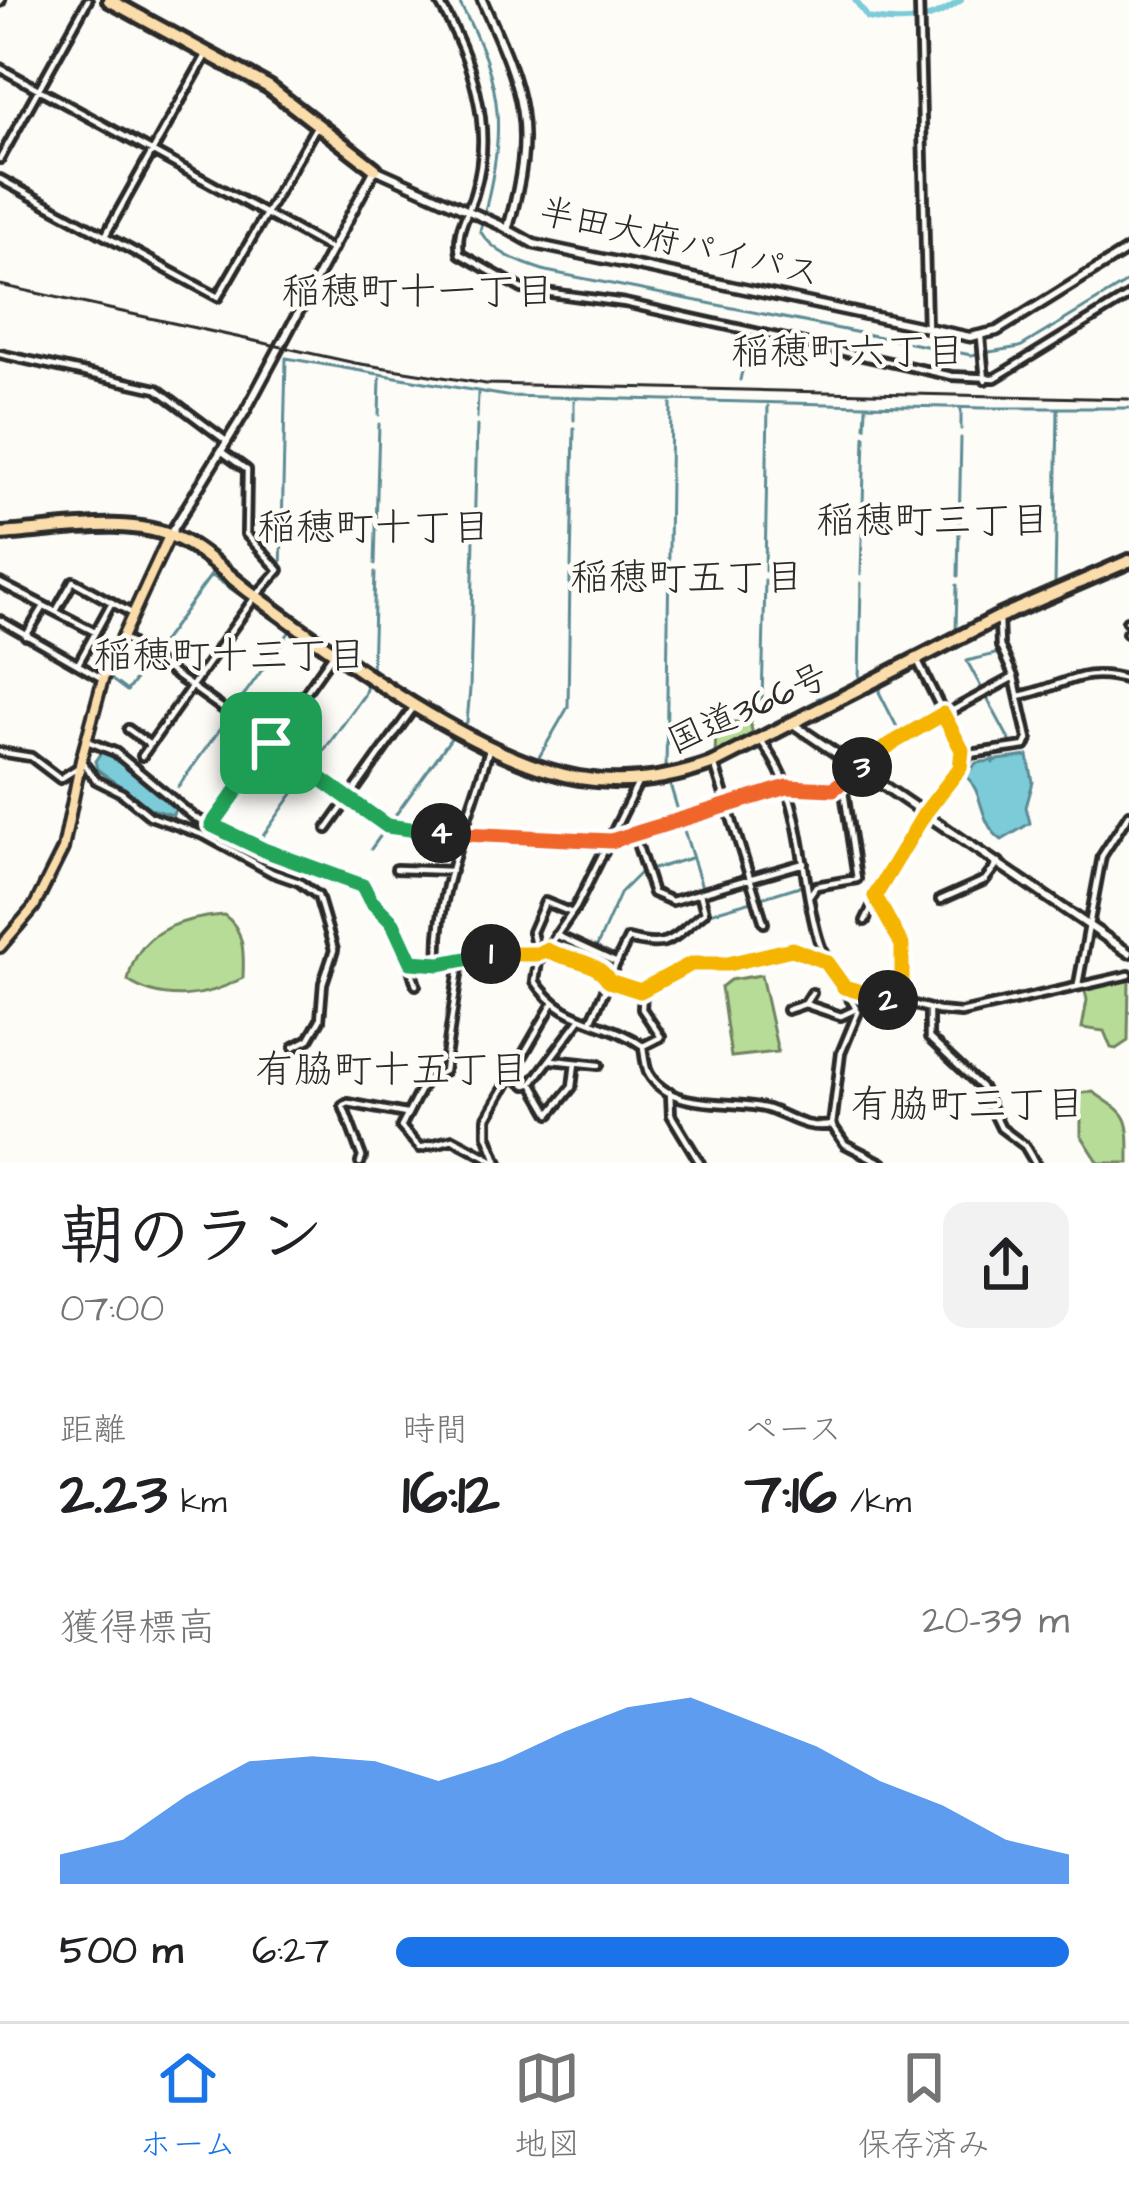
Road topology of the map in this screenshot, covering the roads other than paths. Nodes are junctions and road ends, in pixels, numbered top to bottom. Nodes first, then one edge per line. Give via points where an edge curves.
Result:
1 (88, 0) edge
2 (109, 0) edge
3 (438, 0) edge
4 (482, 0) edge
5 (920, 0) edge
6 (207, 54) junction
7 (0, 68) edge
8 (40, 90) junction
9 (317, 125) junction
10 (152, 153) junction
11 (0, 159) edge
12 (375, 170) junction
13 (0, 179) edge
14 (469, 211) junction
15 (266, 214) junction
16 (504, 227) junction
17 (105, 236) junction
18 (1129, 249) edge
19 (333, 250) junction
20 (1129, 296) edge
21 (927, 328) junction
22 (981, 340) junction
23 (0, 354) edge
24 (985, 380) junction
25 (226, 441) junction
26 (221, 451) junction
27 (0, 534) edge
28 (169, 536) junction
29 (1129, 561) edge
30 (0, 583) edge
31 (256, 597) junction
32 (112, 602) junction
33 (43, 608) junction
34 (56, 611) junction
35 (133, 614) junction
36 (999, 617) junction
37 (0, 620) edge
38 (95, 632) junction
39 (26, 636) junction
40 (122, 637) junction
41 (334, 652) junction
42 (917, 660) junction
43 (78, 664) junction
44 (1014, 677) junction
45 (104, 679) junction
46 (1129, 680) edge
47 (193, 686) junction
48 (1019, 696) junction
49 (416, 705) junction
50 (943, 714) junction
51 (793, 724) junction
52 (128, 729) dead end
53 (87, 741) junction
54 (761, 741) junction
55 (271, 743) junction
56 (150, 745) junction
57 (490, 746) junction
58 (0, 752) edge
59 (142, 756) dead end
60 (714, 763) junction
61 (80, 764) junction
62 (960, 768) junction
63 (860, 769) junction
64 (639, 781) junction
65 (843, 785) junction
66 (785, 788) junction
67 (349, 798) junction
68 (728, 804) junction
69 (181, 808) junction
70 (925, 813) junction
71 (1129, 814) edge
72 (173, 823) junction
73 (212, 825) junction
74 (327, 829) dead end
75 (465, 834) junction
76 (634, 834) junction
77 (611, 841) junction
78 (999, 862) junction
79 (801, 863) junction
80 (396, 869) dead end
81 (452, 871) junction
82 (750, 877) junction
83 (700, 892) junction
84 (808, 896) junction
85 (875, 900) junction
86 (940, 900) dead end
87 (572, 913) junction
88 (865, 921) dead end
89 (764, 923) dead end
90 (1087, 923) junction
91 (556, 935) junction
92 (0, 947) edge
93 (546, 950) junction
94 (1129, 953) edge
95 (537, 954) junction
96 (460, 961) junction
97 (411, 962) junction
98 (615, 962) junction
99 (826, 962) junction
100 (440, 964) junction
101 (1129, 975) edge
102 (609, 979) junction
103 (416, 985) dead end
104 (1077, 986) junction
105 (844, 987) junction
106 (643, 991) junction
107 (812, 993) dead end
108 (902, 1003) junction
109 (805, 1004) junction
110 (552, 1005) junction
111 (856, 1009) junction
112 (929, 1009) junction
113 (787, 1010) dead end
114 (581, 1018) junction
115 (591, 1020) junction
116 (643, 1046) junction
117 (294, 1047) dead end
118 (552, 1060) junction
119 (575, 1063) junction
120 (599, 1064) dead end
121 (512, 1077) junction
122 (532, 1083) junction
123 (670, 1092) junction
124 (406, 1114) junction
125 (832, 1125) junction
126 (360, 1163) edge
127 (498, 1163) edge
128 (700, 1163) edge
129 (882, 1163) edge
130 (1035, 1163) edge

1 - 8 street
2 - 6 highway, 半田大府パイパス
3 - 14 street via 465,50 482,130
4 - 16 street via 524,114 523,161
5 - 21 street
6 - 9 highway, 半田大府パイパス
6 - 10 street
7 - 8 street
8 - 10 street
8 - 11 street
9 - 12 highway, 半田大府パイパス
9 - 15 street
10 - 15 street
10 - 17 street
12 - 14 street, 半田大府パイパス
12 - 19 street
13 - 17 street
14 - 16 street, 半田大府パイパス
14 - 24 street via 458,234 460,254 522,289 625,303
15 - 17 street via 218,297
15 - 19 street
16 - 21 street, 半田大府パイパス via 534,244
18 - 22 street
19 - 25 street
20 - 24 street
21 - 22 street, 半田大府パイパス
22 - 24 street
23 - 25 street via 158,389
25 - 26 street
26 - 28 street
26 - 31 street via 247,470 246,534 280,570
27 - 28 highway, 国道366号 via 137,527
28 - 31 highway, 国道366号
28 - 35 main road
29 - 36 highway, 国道366号
30 - 33 street
31 - 41 highway, 国道366号
31 - 47 street
32 - 34 street via 73,581
32 - 35 street
32 - 38 street
33 - 34 street
33 - 39 street
34 - 38 street
35 - 40 main road
36 - 42 highway, 国道366号
36 - 44 street via 1000,646
37 - 39 street
38 - 43 street
39 - 43 street
40 - 45 main road
40 - 47 street
41 - 49 highway, 国道366号
41 - 55 street
42 - 50 street
42 - 51 highway, 国道366号
43 - 45 street
44 - 48 street
44 - 50 street
45 - 53 main road
46 - 48 street via 1080,674
47 - 55 street
47 - 56 street
48 - 62 street via 1025,746 970,754
49 - 57 highway, 国道366号
49 - 67 street
50 - 62 street via 962,750
50 - 63 street
51 - 54 highway, 国道366号
51 - 63 street
52 - 56 street
53 - 61 main road
53 - 69 street via 116,752
54 - 60 highway, 国道366号
54 - 66 street
55 - 67 street
55 - 73 street
56 - 59 street
57 - 64 highway, 国道366号 via 569,776
57 - 75 street
58 - 61 street via 31,757 60,779
60 - 64 highway, 国道366号
60 - 68 street
61 - 72 street via 150,816
61 - 92 main road via 63,849 34,908
62 - 70 street
63 - 65 street
63 - 70 street
64 - 77 street
65 - 66 street
65 - 84 street via 857,880 816,886
66 - 68 street
66 - 79 street
67 - 74 street
67 - 75 street via 387,826
68 - 76 street
68 - 82 street
69 - 72 street
69 - 73 street
70 - 78 street
70 - 85 street
71 - 90 street via 1102,856
72 - 117 street via 318,896 334,950 320,1020
73 - 97 street via 363,886
75 - 77 street
75 - 81 street
76 - 77 street
76 - 83 street via 652,893 672,901
77 - 87 street
78 - 86 street via 986,880
78 - 90 street
79 - 82 street
79 - 84 street
80 - 81 street
81 - 100 street
82 - 83 street
82 - 89 street
83 - 98 street via 706,912 675,941 628,939
84 - 99 street
85 - 88 street
85 - 108 street via 902,945
87 - 91 street
87 - 95 street via 545,902 532,932
90 - 94 street
90 - 104 street
91 - 93 street
91 - 98 street
93 - 95 street
93 - 102 street via 591,964
93 - 110 street via 533,978
95 - 96 street
96 - 100 street
96 - 124 street via 443,1071 425,1081
97 - 100 street
97 - 103 street
98 - 102 street
99 - 105 street
99 - 106 street via 781,949 728,964 691,964
101 - 104 street
102 - 106 street
102 - 115 street
104 - 112 street via 961,1013
105 - 108 street
105 - 111 street
106 - 116 street via 642,1009 661,1037
107 - 109 street
108 - 112 street
109 - 111 street via 841,1016
109 - 113 street
110 - 114 street
110 - 121 street
111 - 125 street
112 - 130 street via 929,1038 974,1078 1000,1128
114 - 115 street
114 - 118 street
115 - 116 street
116 - 123 street via 649,1074
118 - 119 street
118 - 122 street
119 - 120 street
119 - 122 street via 572,1087 550,1114
121 - 122 street
121 - 127 street via 486,1124
123 - 125 street via 766,1108 810,1128
123 - 128 street via 671,1115
124 - 126 street via 343,1106
124 - 127 street via 401,1127 417,1146 453,1139
125 - 129 street via 844,1144

